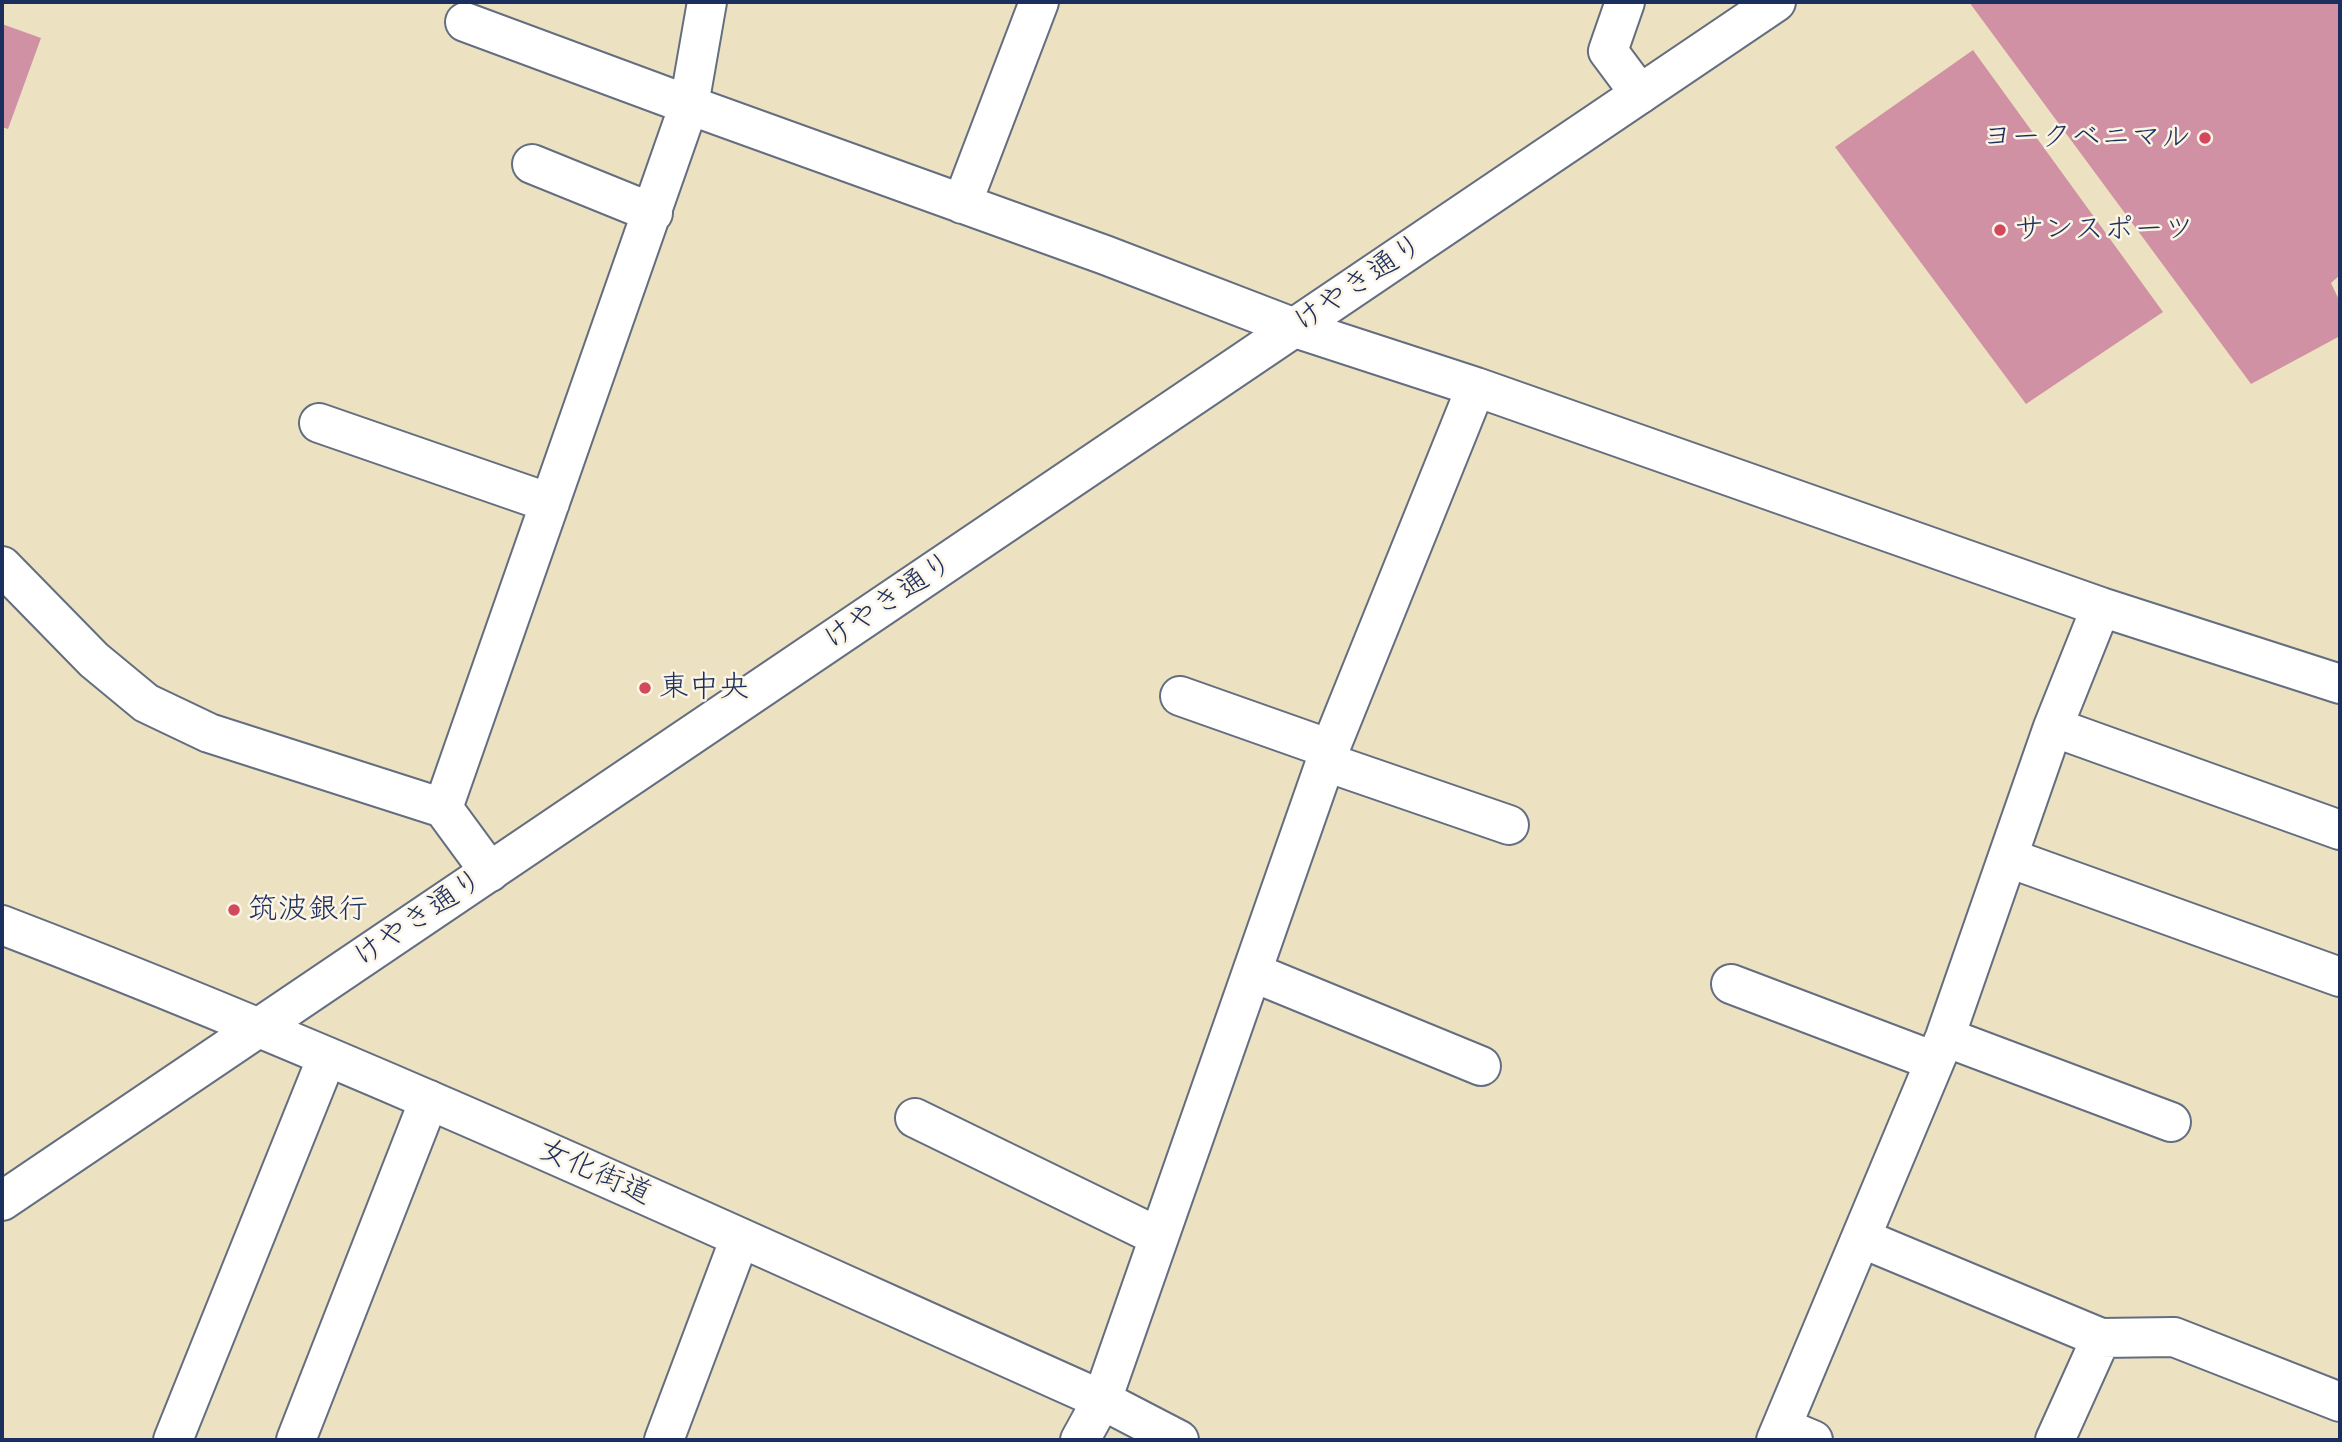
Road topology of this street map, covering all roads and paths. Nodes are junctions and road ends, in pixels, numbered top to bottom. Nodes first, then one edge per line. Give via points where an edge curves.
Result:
1 (707, 2) edge
2 (1039, 2) edge
3 (1625, 2) edge
4 (1776, 2) edge
5 (465, 22) dead end
6 (1640, 94) junction
7 (689, 105) junction
8 (532, 164) dead end
9 (962, 204) junction
10 (653, 213) junction
11 (1295, 328) junction
12 (1476, 387) junction
13 (319, 423) dead end
14 (550, 503) junction
15 (2, 566) edge
16 (2101, 607) junction
17 (2340, 684) edge
18 (1180, 696) dead end
19 (2053, 727) junction
20 (1328, 756) junction
21 (443, 808) junction
22 (1509, 825) dead end
23 (2340, 830) edge
24 (2009, 858) junction
25 (490, 872) junction
26 (2, 925) edge
27 (1252, 972) junction
28 (2340, 977) edge
29 (1731, 984) dead end
30 (257, 1029) junction
31 (1940, 1049) junction
32 (327, 1057) junction
33 (1481, 1066) dead end
34 (429, 1100) junction
35 (915, 1118) dead end
36 (2171, 1122) dead end
37 (2, 1202) edge
38 (1159, 1237) junction
39 (740, 1238) junction
40 (1861, 1238) junction
41 (2101, 1338) junction
42 (1102, 1400) junction
43 (2340, 1402) edge
44 (1791, 1436) edge
45 (173, 1440) edge
46 (296, 1440) edge
47 (664, 1440) edge
48 (1080, 1440) edge
49 (1180, 1440) edge
50 (2055, 1440) edge

1 - 7 street
2 - 9 street
3 - 6 street via 1608,51
4 - 6 street, けやき通り
5 - 7 street
6 - 11 street, けやき通り
7 - 9 street
7 - 10 street
8 - 10 street
9 - 11 street
10 - 14 street
11 - 12 street
11 - 25 street, けやき通り
12 - 16 street
12 - 20 street
13 - 14 street
14 - 21 street
15 - 21 street via 94,660 146,703 209,733
16 - 17 street
16 - 19 street
18 - 20 street
19 - 23 street
19 - 24 street
20 - 22 street
20 - 27 street
21 - 25 street
24 - 28 street
24 - 31 street
25 - 30 street, けやき通り
26 - 30 street, 女化街道
27 - 33 street
27 - 38 street
29 - 31 street
30 - 32 street, 女化街道
30 - 37 street, けやき通り
31 - 36 street
31 - 40 street
32 - 34 street, 女化街道
32 - 45 street
34 - 39 street, 女化街道
34 - 46 street
35 - 38 street
38 - 42 street
39 - 42 street, 女化街道
39 - 47 street
40 - 41 street
40 - 44 street
41 - 43 street via 2174,1337
41 - 50 street
42 - 48 street
42 - 49 street, 女化街道

